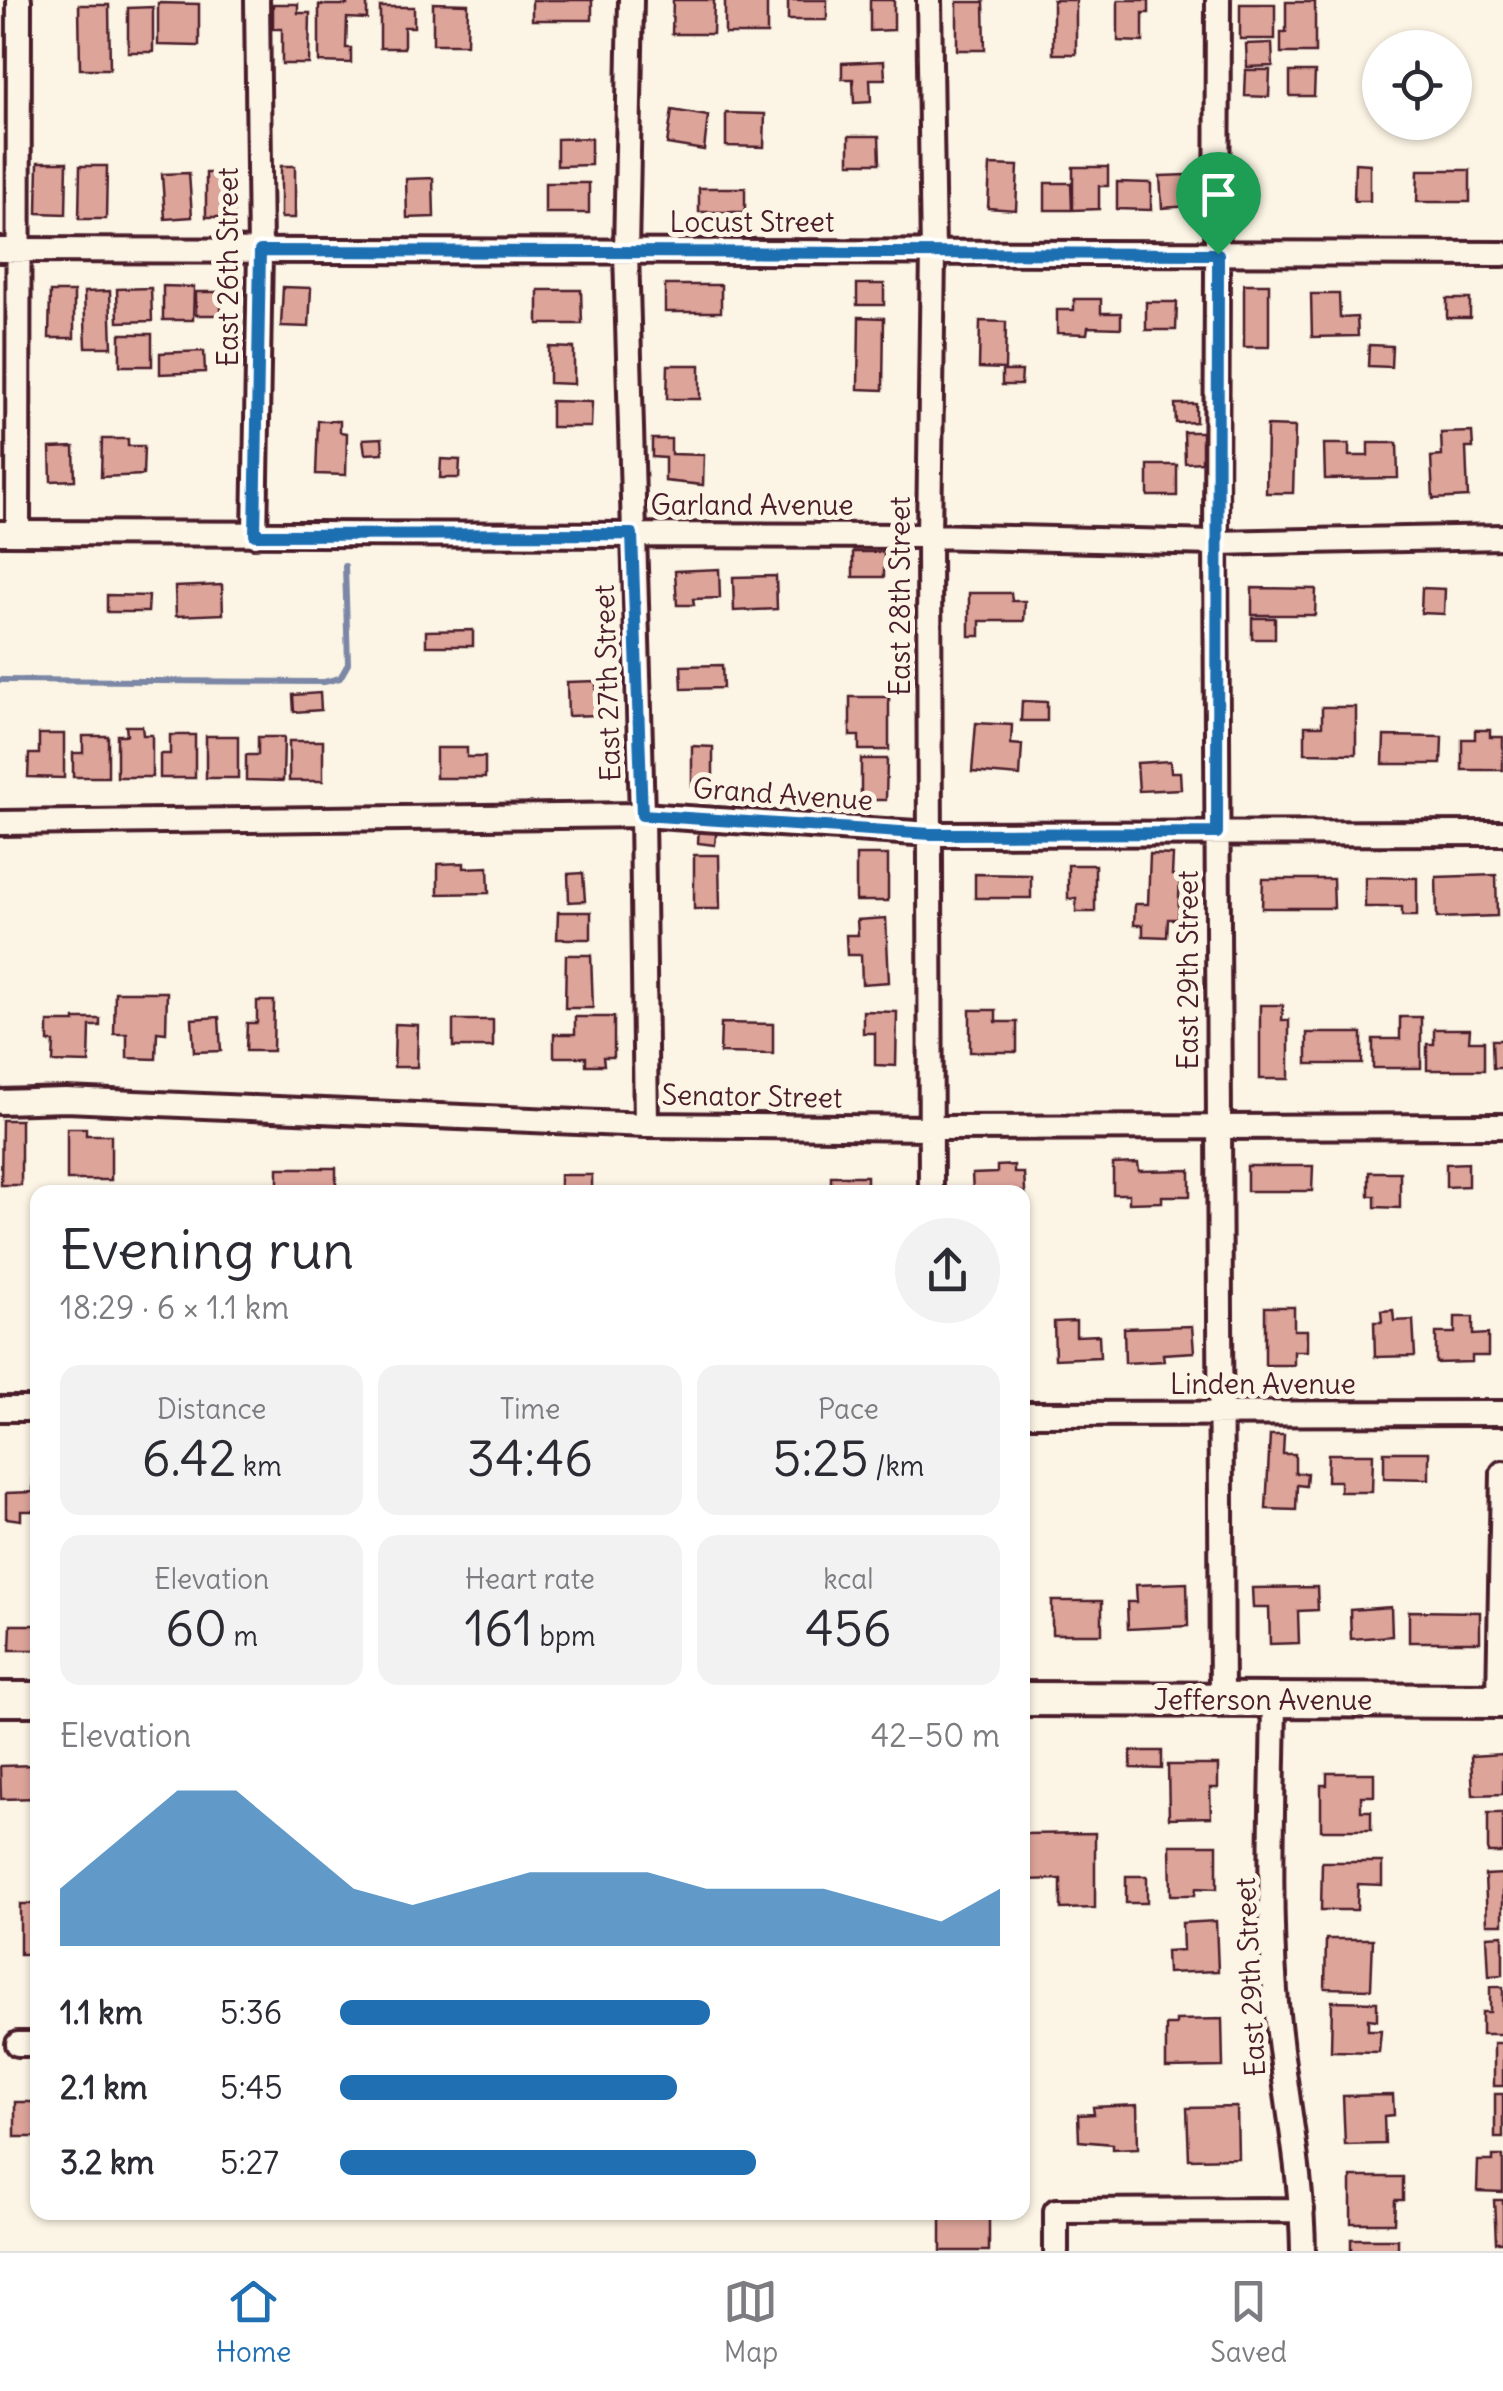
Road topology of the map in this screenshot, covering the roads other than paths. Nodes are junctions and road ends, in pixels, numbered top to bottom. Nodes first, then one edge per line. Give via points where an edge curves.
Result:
1 (20, 0) edge
2 (258, 0) edge
3 (631, 0) edge
4 (929, 0) edge
5 (1218, 0) edge
6 (11, 250) edge
7 (260, 251) junction
8 (626, 252) junction
9 (933, 253) junction
10 (1218, 254) junction
11 (1503, 254) edge
12 (9, 533) edge
13 (632, 534) junction
14 (255, 535) junction
15 (930, 536) junction
16 (1503, 537) edge
17 (1216, 543) junction
18 (642, 815) junction
19 (0, 823) edge
20 (1217, 833) junction
21 (1503, 833) edge
22 (931, 834) junction
23 (0, 1102) edge
24 (646, 1124) junction
25 (1219, 1126) junction
26 (1503, 1126) edge
27 (931, 1128) junction
28 (930, 1185) edge
29 (30, 1408) edge
30 (0, 1409) edge
31 (1503, 1413) edge
32 (1030, 1414) edge
33 (1221, 1414) junction
34 (1503, 1473) edge
35 (0, 1699) edge
36 (1030, 1699) edge
37 (1274, 1699) junction
38 (30, 1700) edge
39 (1222, 1700) junction
40 (1501, 1700) edge
41 (1302, 2210) junction
42 (1056, 2251) edge
43 (1302, 2251) edge

1 - 6 street
2 - 7 street, East 26th Street
3 - 8 street, East 27th Street
4 - 9 street, East 28th Street
5 - 10 street, East 29th Street
6 - 7 street, Locust Street
6 - 12 street
7 - 8 street, Locust Street
7 - 14 street, East 26th Street
8 - 9 street, Locust Street
8 - 13 street, East 27th Street
9 - 10 street, Locust Street
9 - 15 street, East 28th Street
10 - 11 street, Locust Street
10 - 17 street, East 29th Street
12 - 14 street, Garland Avenue
13 - 14 street, Garland Avenue
13 - 15 street, Garland Avenue
13 - 18 street, East 27th Street
15 - 17 street, Garland Avenue
15 - 22 street, East 28th Street
16 - 17 street, Garland Avenue
17 - 20 street, East 29th Street
18 - 19 street, Grand Avenue
18 - 22 street, Grand Avenue
18 - 24 street, East 27th Street
20 - 21 street, Grand Avenue
20 - 22 street, Grand Avenue
20 - 25 street, East 29th Street
22 - 27 street, East 28th Street
23 - 24 street, Senator Street
24 - 27 street, Senator Street
25 - 26 street, Senator Street
25 - 27 street, Senator Street
25 - 33 street, East 29th Street
27 - 28 street, East 28th Street
29 - 30 street
31 - 33 street, Linden Avenue
32 - 33 street, Linden Avenue
33 - 39 street, East 29th Street
34 - 40 street
35 - 38 main road
36 - 39 main road, Jefferson Avenue
37 - 39 main road, Jefferson Avenue
37 - 40 main road, Jefferson Avenue
37 - 41 street, East 29th Street via 1274,1987
41 - 42 street via 1056,2210
41 - 43 street, East 29th Street

